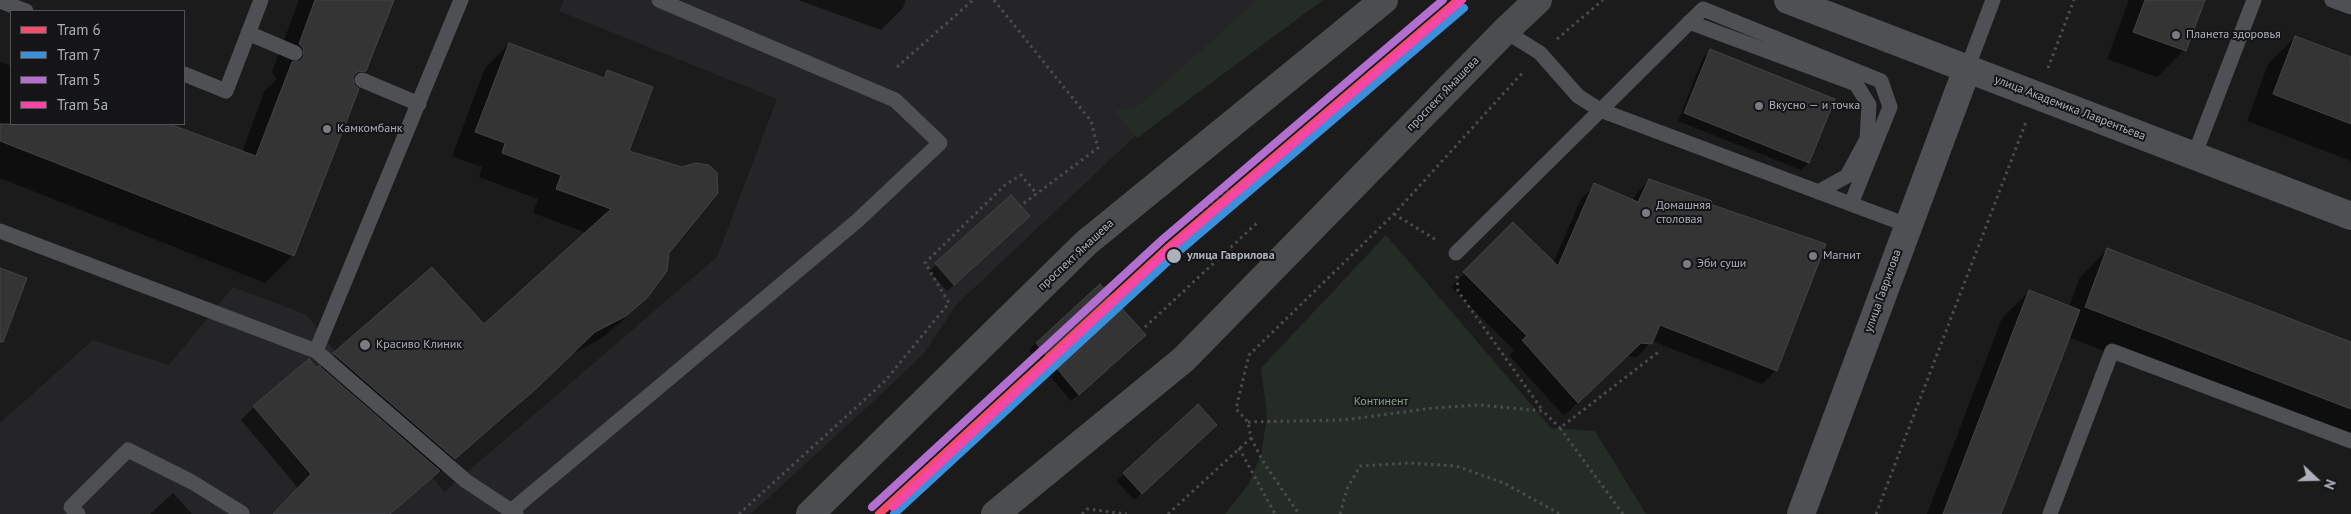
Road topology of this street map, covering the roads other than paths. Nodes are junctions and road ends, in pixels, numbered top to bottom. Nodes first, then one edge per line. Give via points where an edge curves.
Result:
1 (261, 0) edge
2 (461, 0) edge
3 (659, 0) edge
4 (1384, 0) edge
5 (1538, 0) edge
6 (1788, 0) edge
7 (1993, 0) edge
8 (2254, 0) edge
9 (2332, 0) edge
10 (0, 1) edge
11 (2351, 7) edge
12 (23, 10) edge
13 (1689, 22) junction
14 (1505, 31) junction
15 (248, 33) junction
16 (295, 53) dead end
17 (1967, 69) junction
18 (185, 74) edge
19 (362, 80) dead end
20 (419, 104) junction
21 (1600, 110) junction
22 (2194, 156) junction
23 (1818, 192) junction
24 (1851, 204) junction
25 (2351, 216) edge
26 (1907, 225) junction
27 (0, 232) edge
28 (1456, 252) road end
29 (316, 351) junction
30 (2351, 441) edge
31 (514, 512) edge
32 (78, 514) edge
33 (242, 514) edge
34 (810, 514) edge
35 (995, 514) edge
36 (1801, 514) edge
37 (2050, 514) edge

1 - 15 lane
2 - 20 lane
3 - 31 lane via 895,100 940,143 857,221
4 - 34 main road, проспект Ямашева via 1086,242
5 - 14 main road, проспект Ямашева
6 - 17 street, улица Академика Лаврентьева
7 - 17 lane
8 - 22 lane
9 - 11 lane
10 - 12 lane
13 - 21 lane
13 - 23 lane via 1856,84 1869,105 1867,139 1846,176
13 - 24 lane via 1703,9 1881,81 1890,107
14 - 21 lane via 1540,54 1578,96
14 - 35 main road, проспект Ямашева via 1184,359
15 - 16 lane
15 - 18 lane via 226,91
17 - 22 street, улица Академика Лаврентьева
17 - 26 street, улица Гаврилова
19 - 20 lane
20 - 29 lane
21 - 23 lane
21 - 28 lane
22 - 25 street, улица Академика Лаврентьева
23 - 24 lane
24 - 26 lane
26 - 36 street, улица Гаврилова
27 - 29 lane
29 - 31 lane via 466,481
30 - 37 lane via 2112,351
32 - 33 lane via 71,507 128,450 192,482

